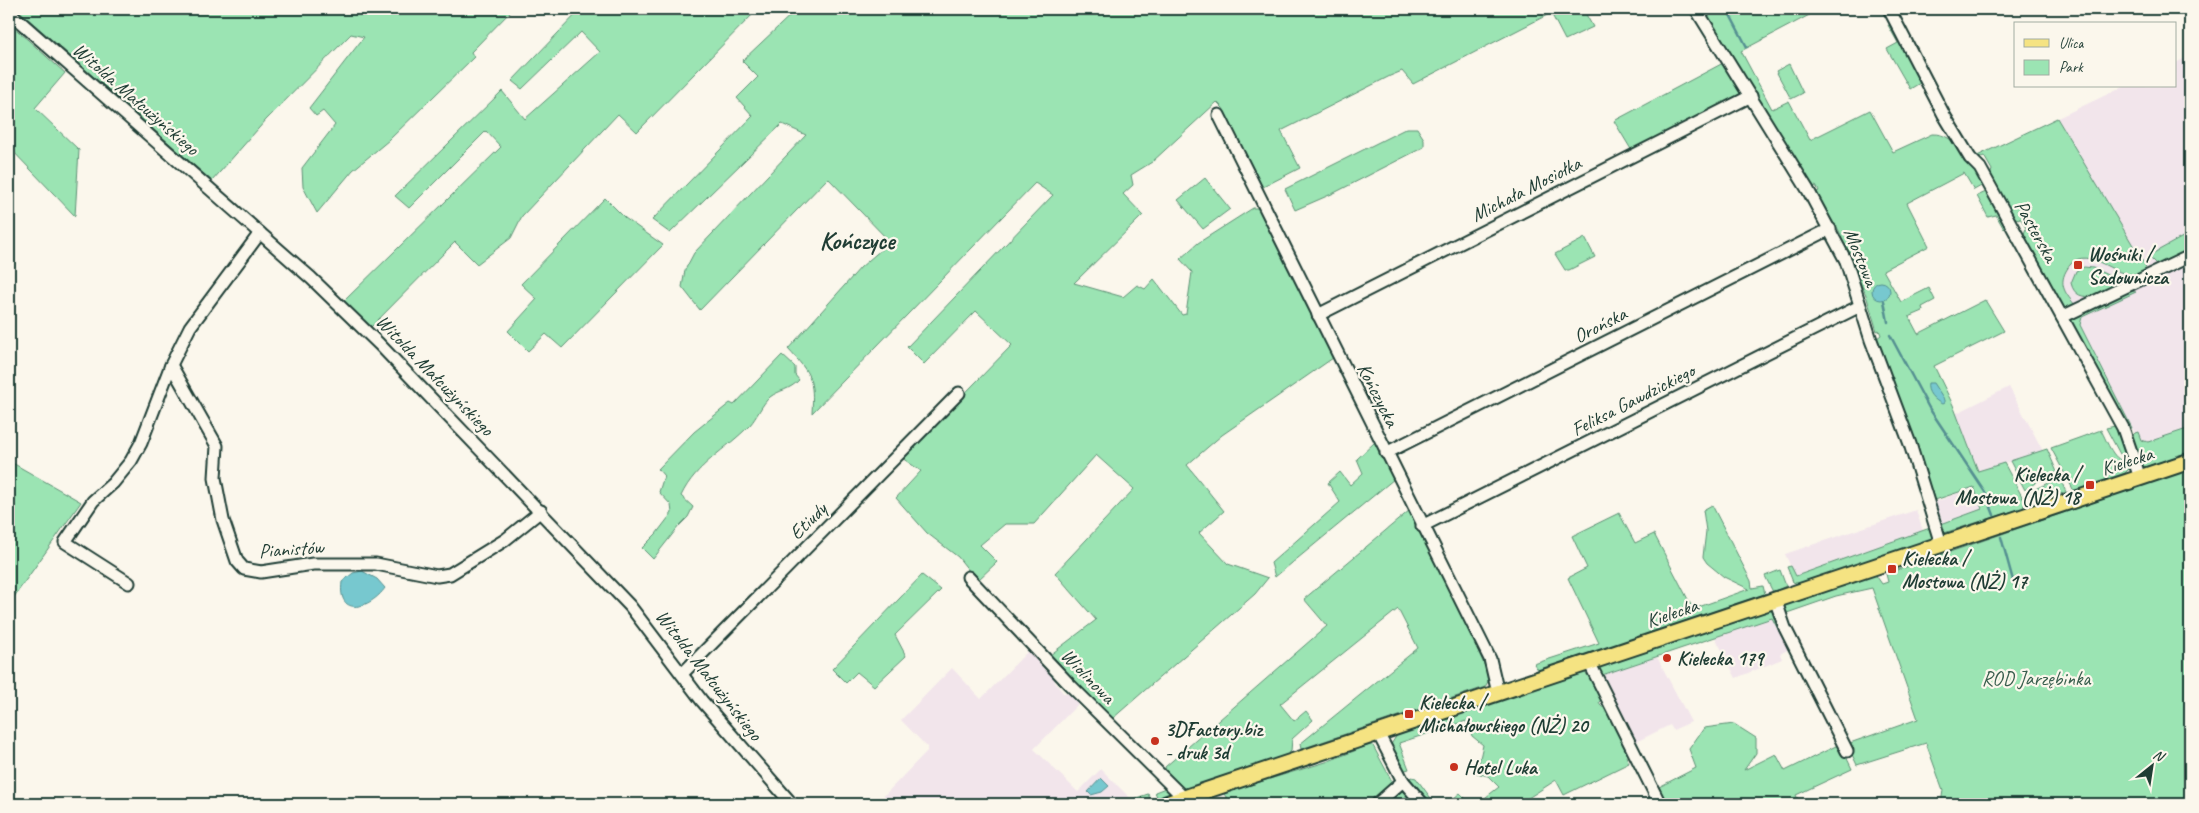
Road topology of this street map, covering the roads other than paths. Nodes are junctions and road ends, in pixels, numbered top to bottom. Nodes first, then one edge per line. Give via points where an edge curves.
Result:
1 (1696, 9) edge
2 (1889, 9) edge
3 (9, 12) edge
4 (1751, 96) junction
5 (1219, 115) dead end
6 (1830, 229) junction
7 (260, 233) junction
8 (2190, 256) edge
9 (1860, 306) junction
10 (1318, 315) junction
11 (2062, 317) junction
12 (171, 365) junction
13 (960, 393) dead end
14 (1386, 453) junction
15 (2190, 461) edge
16 (2140, 478) junction
17 (541, 511) junction
18 (1422, 526) junction
19 (1941, 544) junction
20 (968, 578) dead end
21 (129, 583) dead end
22 (1775, 599) junction
23 (1589, 662) junction
24 (682, 674) junction
25 (1498, 693) junction
26 (1378, 733) junction
27 (1847, 752) dead end
28 (1403, 781) junction
29 (1184, 798) junction
30 (792, 804) edge
31 (1166, 804) edge
32 (1377, 804) edge
33 (1423, 804) edge
34 (1660, 804) edge

1 - 4 street, Mostowa
2 - 11 street, Pasterska via 1944,115 1970,158 1980,168
3 - 7 street, Witolda Małcużyńskiego
4 - 6 street, Mostowa
4 - 10 street, Michała Mosiołka
5 - 10 street, Kończycka
6 - 9 street, Mostowa via 1846,261
6 - 14 street, Orońska
7 - 12 street via 190,327
7 - 17 street, Witolda Małcużyńskiego via 379,344
8 - 11 street
9 - 18 street, Feliksa Gawdzickiego
9 - 19 street, Mostowa via 1910,444
10 - 14 street, Kończycka
11 - 16 street, Pasterska via 2123,428
12 - 17 street, Pianistów via 217,446 215,478 223,520 237,561 244,569 261,572 313,564 376,564 437,576 450,574 505,540
12 - 21 street via 141,444 113,483 93,501 65,542
13 - 24 street, Etiudy
14 - 18 street, Kończycka
15 - 16 main road, Kielecka
16 - 19 main road, Kielecka
17 - 24 street, Witolda Małcużyńskiego via 630,606
18 - 25 street, Kończycka via 1490,659
19 - 22 main road, Kielecka
20 - 29 street, Wiolinowa
22 - 23 main road, Kielecka
22 - 27 street via 1785,628
23 - 25 main road, Kielecka
23 - 34 street
24 - 30 street, Witolda Małcużyńskiego via 735,741
25 - 26 main road, Kielecka
26 - 28 street
26 - 29 main road, Kielecka
28 - 32 street
28 - 33 street
29 - 31 main road, Kielecka

